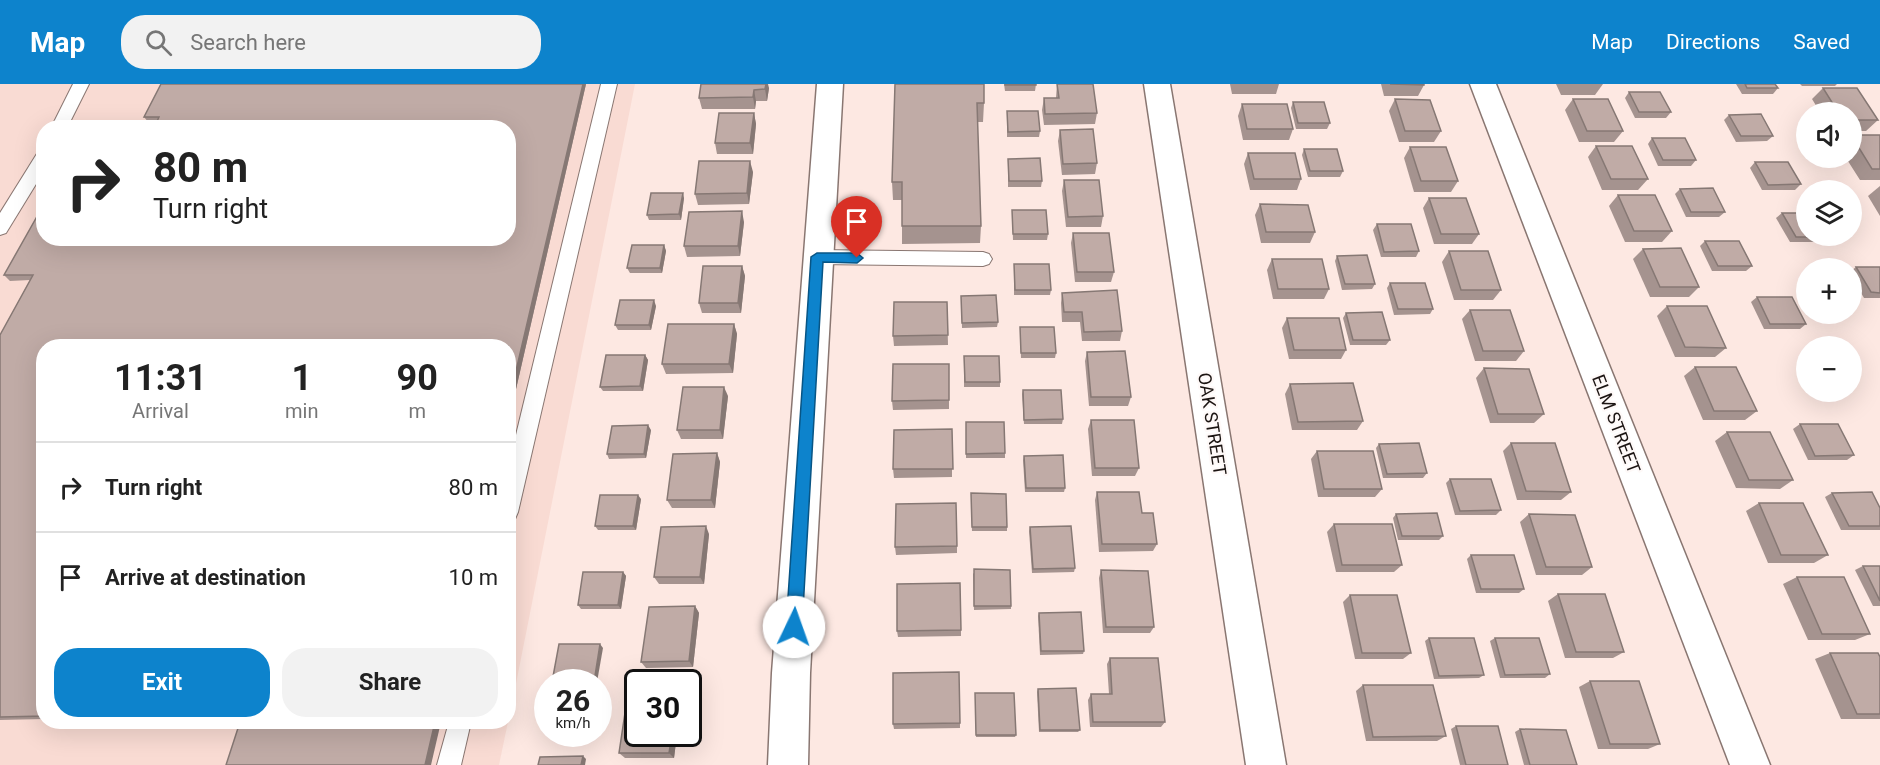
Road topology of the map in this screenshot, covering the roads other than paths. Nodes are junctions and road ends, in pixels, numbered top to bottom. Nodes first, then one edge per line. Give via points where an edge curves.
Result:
1 (81, 84) edge
2 (609, 84) edge
3 (830, 84) edge
4 (1157, 84) edge
5 (1483, 84) edge
6 (63, 120) edge
7 (36, 169) edge
8 (0, 228) edge
9 (817, 257) junction
10 (983, 259) dead end
11 (516, 478) edge
12 (458, 729) edge
13 (449, 765) edge
14 (788, 765) edge
15 (1266, 765) edge
16 (1750, 765) edge

1 - 6 lane
2 - 11 lane
3 - 9 street
4 - 15 street, OAK STREET
5 - 16 street, ELM STREET
7 - 8 lane
9 - 10 lane
9 - 14 street
12 - 13 lane

